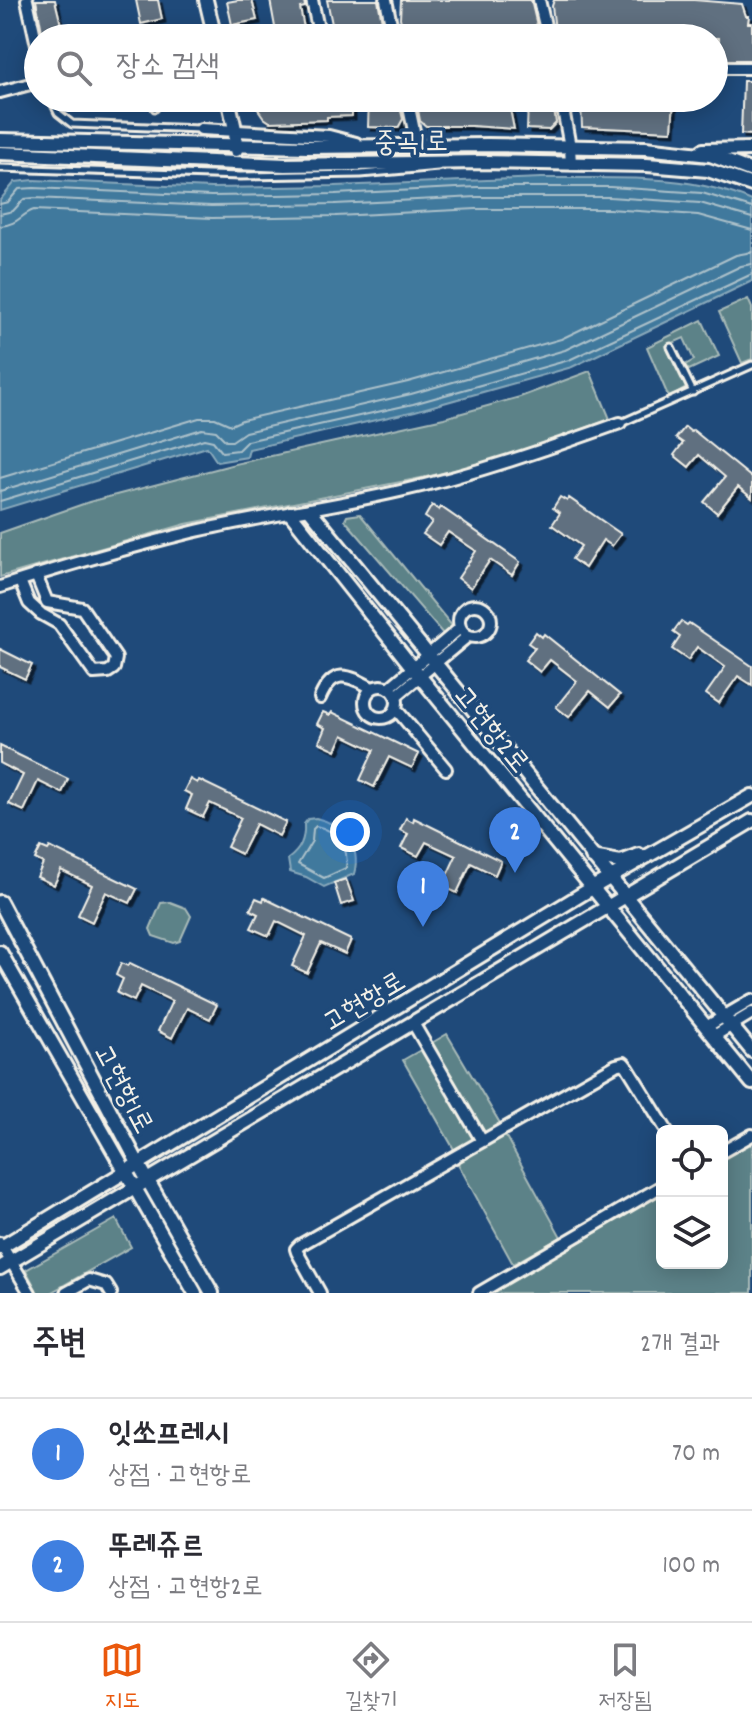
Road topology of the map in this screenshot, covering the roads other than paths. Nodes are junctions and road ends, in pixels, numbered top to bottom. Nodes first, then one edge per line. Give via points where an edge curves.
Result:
1 (27, 0) edge
2 (206, 0) edge
3 (312, 0) edge
4 (386, 0) edge
5 (539, 0) edge
6 (32, 24) edge
7 (212, 24) edge
8 (317, 24) edge
9 (391, 24) edge
10 (545, 24) edge
11 (728, 68) edge
12 (752, 68) edge
13 (24, 86) edge
14 (0, 92) edge
15 (58, 112) edge
16 (231, 112) edge
17 (410, 112) edge
18 (564, 112) edge
19 (201, 129) joint
20 (235, 129) junction
21 (0, 140) edge
22 (236, 145) junction
23 (417, 145) junction
24 (366, 146) junction
25 (570, 147) junction
26 (752, 149) edge
27 (689, 151) junction
28 (0, 153) edge
29 (463, 162) junction
30 (235, 163) junction
31 (571, 164) junction
32 (0, 168) edge
33 (752, 171) edge
34 (752, 185) edge
35 (671, 347) dead end
36 (752, 365) edge
37 (693, 392) junction
38 (620, 423) joint
39 (310, 510) junction
40 (290, 513) junction
41 (36, 575) junction
42 (20, 581) junction
43 (0, 587) edge
44 (464, 632) dead end
45 (431, 660) junction
46 (416, 672) junction
47 (372, 688) junction
48 (393, 692) junction
49 (320, 698) dead end
50 (396, 709) junction
51 (446, 769) dead end
52 (752, 796) edge
53 (716, 818) junction
54 (752, 821) edge
55 (592, 857) junction
56 (610, 878) junction
57 (592, 888) junction
58 (626, 896) junction
59 (0, 902) edge
60 (608, 907) junction
61 (0, 952) edge
62 (752, 1000) edge
63 (752, 1013) edge
64 (727, 1021) junction
65 (413, 1023) junction
66 (710, 1032) junction
67 (752, 1051) edge
68 (752, 1083) edge
69 (663, 1125) edge
70 (752, 1135) edge
71 (482, 1141) junction
72 (728, 1149) edge
73 (139, 1165) junction
74 (126, 1173) junction
75 (147, 1180) junction
76 (135, 1188) junction
77 (656, 1190) edge
78 (1, 1246) edge
79 (6, 1265) edge
80 (30, 1293) edge
81 (66, 1293) edge
82 (111, 1293) edge
83 (195, 1293) edge
84 (212, 1293) edge
85 (320, 1293) edge
86 (479, 1293) edge

1 - 6 street
2 - 7 street
3 - 8 street
4 - 9 street
5 - 10 street
11 - 12 street
13 - 14 street
15 - 19 lane via 72,124
16 - 20 street
17 - 23 street
18 - 25 street
19 - 20 street
20 - 22 street
20 - 24 street via 329,136
21 - 22 street, 중곡1로
22 - 24 street, 중곡1로
22 - 30 street
23 - 24 street, 중곡1로
23 - 25 street, 중곡1로
25 - 27 street, 중곡1로
25 - 31 street
26 - 27 street
27 - 33 street, 중곡1로
28 - 30 street, 중곡1로
29 - 30 street, 중곡1로
29 - 31 street, 중곡1로
29 - 32 lane via 428,170 302,176
31 - 34 street, 중곡1로 via 689,167
35 - 37 lane
36 - 37 lane
37 - 38 lane
38 - 39 street via 496,466
39 - 40 street
39 - 45 street, 고현항2로
40 - 41 street via 194,532
40 - 46 street, 고현항2로
41 - 42 street
41 - 42 street via 47,602 82,608 116,658 114,668 94,673 59,624 29,603
42 - 43 street
44 - 45 street
45 - 46 street
45 - 55 street, 고현항2로
46 - 48 street
46 - 57 street, 고현항2로
47 - 48 street via 382,685
47 - 49 street via 336,676
47 - 50 street via 364,702 372,716 388,717
48 - 50 street
50 - 51 street
52 - 53 street, 고현항로
53 - 55 street via 698,820 631,860
53 - 56 street, 고현항로
54 - 58 street, 고현항로
55 - 56 street, 고현항2로
56 - 57 street, 고현항로
56 - 58 street, 고현항2로
57 - 60 street, 고현항2로
57 - 73 street, 고현항로
58 - 60 street, 고현항로
58 - 64 street, 고현항2로
59 - 73 street, 고현항1로
60 - 65 street, 고현항로
60 - 66 street, 고현항2로
61 - 74 street, 고현항1로
62 - 64 street
63 - 64 street
64 - 66 street
64 - 67 street, 고현항2로
65 - 71 street
65 - 75 street, 고현항로
66 - 68 street, 고현항2로
69 - 71 street via 622,1063
70 - 72 street
71 - 85 street via 296,1249
73 - 74 street, 고현항로
73 - 75 street, 고현항1로
74 - 76 street, 고현항1로
74 - 78 street, 고현항로
75 - 76 street, 고현항로
75 - 84 street, 고현항1로
76 - 79 street, 고현항로
76 - 83 street, 고현항1로
77 - 86 street
78 - 79 street
79 - 80 street
81 - 82 street via 89,1280 106,1285

